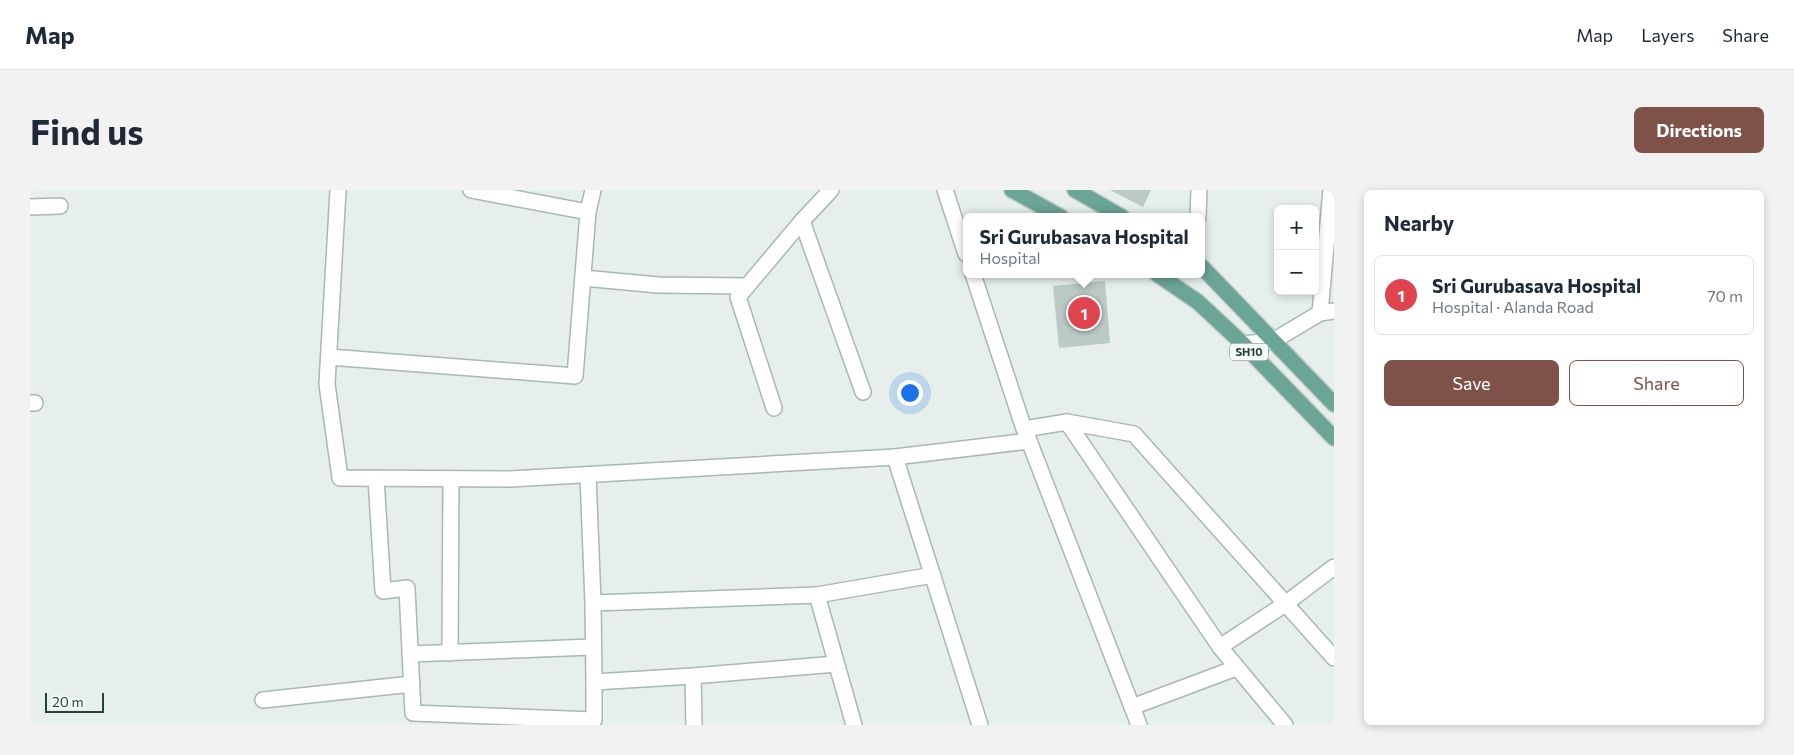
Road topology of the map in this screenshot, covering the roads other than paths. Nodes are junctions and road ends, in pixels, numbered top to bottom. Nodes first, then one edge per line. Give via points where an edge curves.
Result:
1 (338, 190) edge
2 (471, 190) edge
3 (593, 190) edge
4 (832, 190) edge
5 (945, 190) edge
6 (1012, 190) edge
7 (1075, 190) edge
8 (1199, 190) edge
9 (1331, 190) edge
10 (60, 206) dead end
11 (30, 207) edge
12 (588, 212) junction
13 (1054, 213) edge
14 (1115, 213) edge
15 (1198, 213) edge
16 (802, 221) junction
17 (963, 245) edge
18 (1205, 270) edge
19 (583, 278) junction
20 (974, 278) edge
21 (1163, 278) edge
22 (747, 286) junction
23 (1327, 312) edge
24 (1273, 341) junction
25 (1243, 344) junction
26 (329, 357) junction
27 (863, 392) dead end
28 (1334, 404) edge
29 (774, 408) dead end
30 (1067, 422) junction
31 (1027, 435) junction
32 (1334, 438) edge
33 (895, 457) junction
34 (588, 475) junction
35 (376, 478) junction
36 (451, 479) junction
37 (1334, 567) edge
38 (932, 575) junction
39 (816, 595) junction
40 (593, 603) junction
41 (1285, 604) junction
42 (592, 647) junction
43 (1220, 647) junction
44 (450, 653) junction
45 (410, 654) junction
46 (1334, 658) edge
47 (836, 664) junction
48 (1236, 668) junction
49 (693, 676) junction
50 (594, 682) junction
51 (412, 684) junction
52 (263, 700) dead end
53 (1132, 707) junction
54 (594, 722) edge
55 (694, 725) edge
56 (854, 725) edge
57 (980, 725) edge
58 (1139, 725) edge
59 (1284, 725) edge

1 - 26 street
2 - 12 street
3 - 12 street
4 - 16 street
5 - 17 street
6 - 13 main road
7 - 14 main road
8 - 15 street
9 - 23 street
10 - 11 street
12 - 19 street
16 - 22 street
16 - 27 street
18 - 24 main road, SH10
19 - 22 street via 658,285
19 - 26 street via 575,376
20 - 31 street
21 - 25 main road, SH10 via 1198,302
22 - 29 street via 738,297
23 - 24 street
24 - 25 street
24 - 28 main road, SH10
25 - 32 main road, SH10
26 - 35 street via 327,384 340,478
30 - 31 street
30 - 41 street via 1134,434
30 - 43 street
31 - 33 street
31 - 53 street
33 - 34 street
33 - 38 street
34 - 36 street
34 - 40 street
35 - 36 street
35 - 45 street via 383,591 407,588
36 - 44 street
37 - 41 street
38 - 39 street
38 - 57 street
39 - 40 street
39 - 47 street
40 - 42 street
41 - 43 street
41 - 46 street
42 - 44 street
42 - 50 street
43 - 48 street
44 - 45 street
45 - 51 street
47 - 49 street
47 - 56 street
48 - 53 street
48 - 59 street
49 - 50 street
49 - 55 street
50 - 54 street
51 - 52 street
51 - 54 street via 413,713
53 - 58 street

